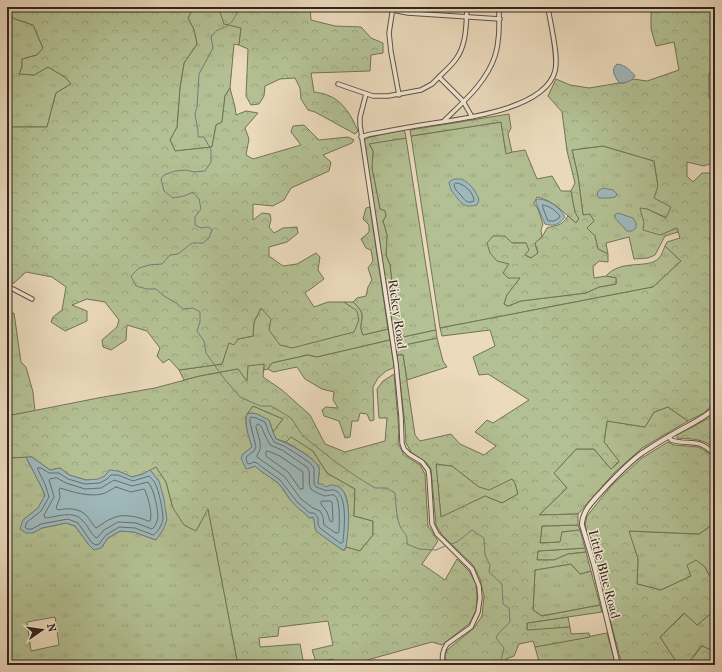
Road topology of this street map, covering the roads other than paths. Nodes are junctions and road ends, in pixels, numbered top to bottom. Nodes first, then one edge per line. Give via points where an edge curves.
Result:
1 (370, 7) edge
2 (467, 7) edge
3 (499, 7) edge
4 (548, 7) edge
5 (393, 8) edge
6 (466, 17) junction
7 (500, 19) junction
8 (439, 77) junction
9 (338, 84) dead end
10 (366, 94) junction
11 (399, 94) junction
12 (464, 101) junction
13 (472, 117) junction
14 (444, 121) junction
15 (361, 137) junction
16 (7, 288) edge
17 (32, 299) dead end
18 (715, 408) edge
19 (670, 436) junction
20 (715, 456) edge
21 (443, 665) edge
22 (618, 665) edge

1 - 5 street
2 - 6 street
3 - 7 street
4 - 13 street via 556,68 552,78 529,99 498,111
5 - 6 street via 408,13
5 - 11 street via 389,33
6 - 7 street
6 - 8 street via 465,38 461,51
7 - 12 street via 498,44 491,66
8 - 11 street via 426,88
8 - 12 street
9 - 10 street
10 - 11 street via 381,97
10 - 15 street, Rickey Road via 360,116
12 - 13 street
12 - 14 street
13 - 14 street
14 - 15 street
15 - 21 street, Rickey Road via 396,364 402,443 409,454 422,462 428,470 434,529 472,569 479,586 480,605 476,619 471,627 444,648
16 - 17 street
18 - 19 street, Little Blue Road
19 - 20 street via 671,440 700,444
19 - 22 street, Little Blue Road via 642,454 616,476 597,496 582,518

